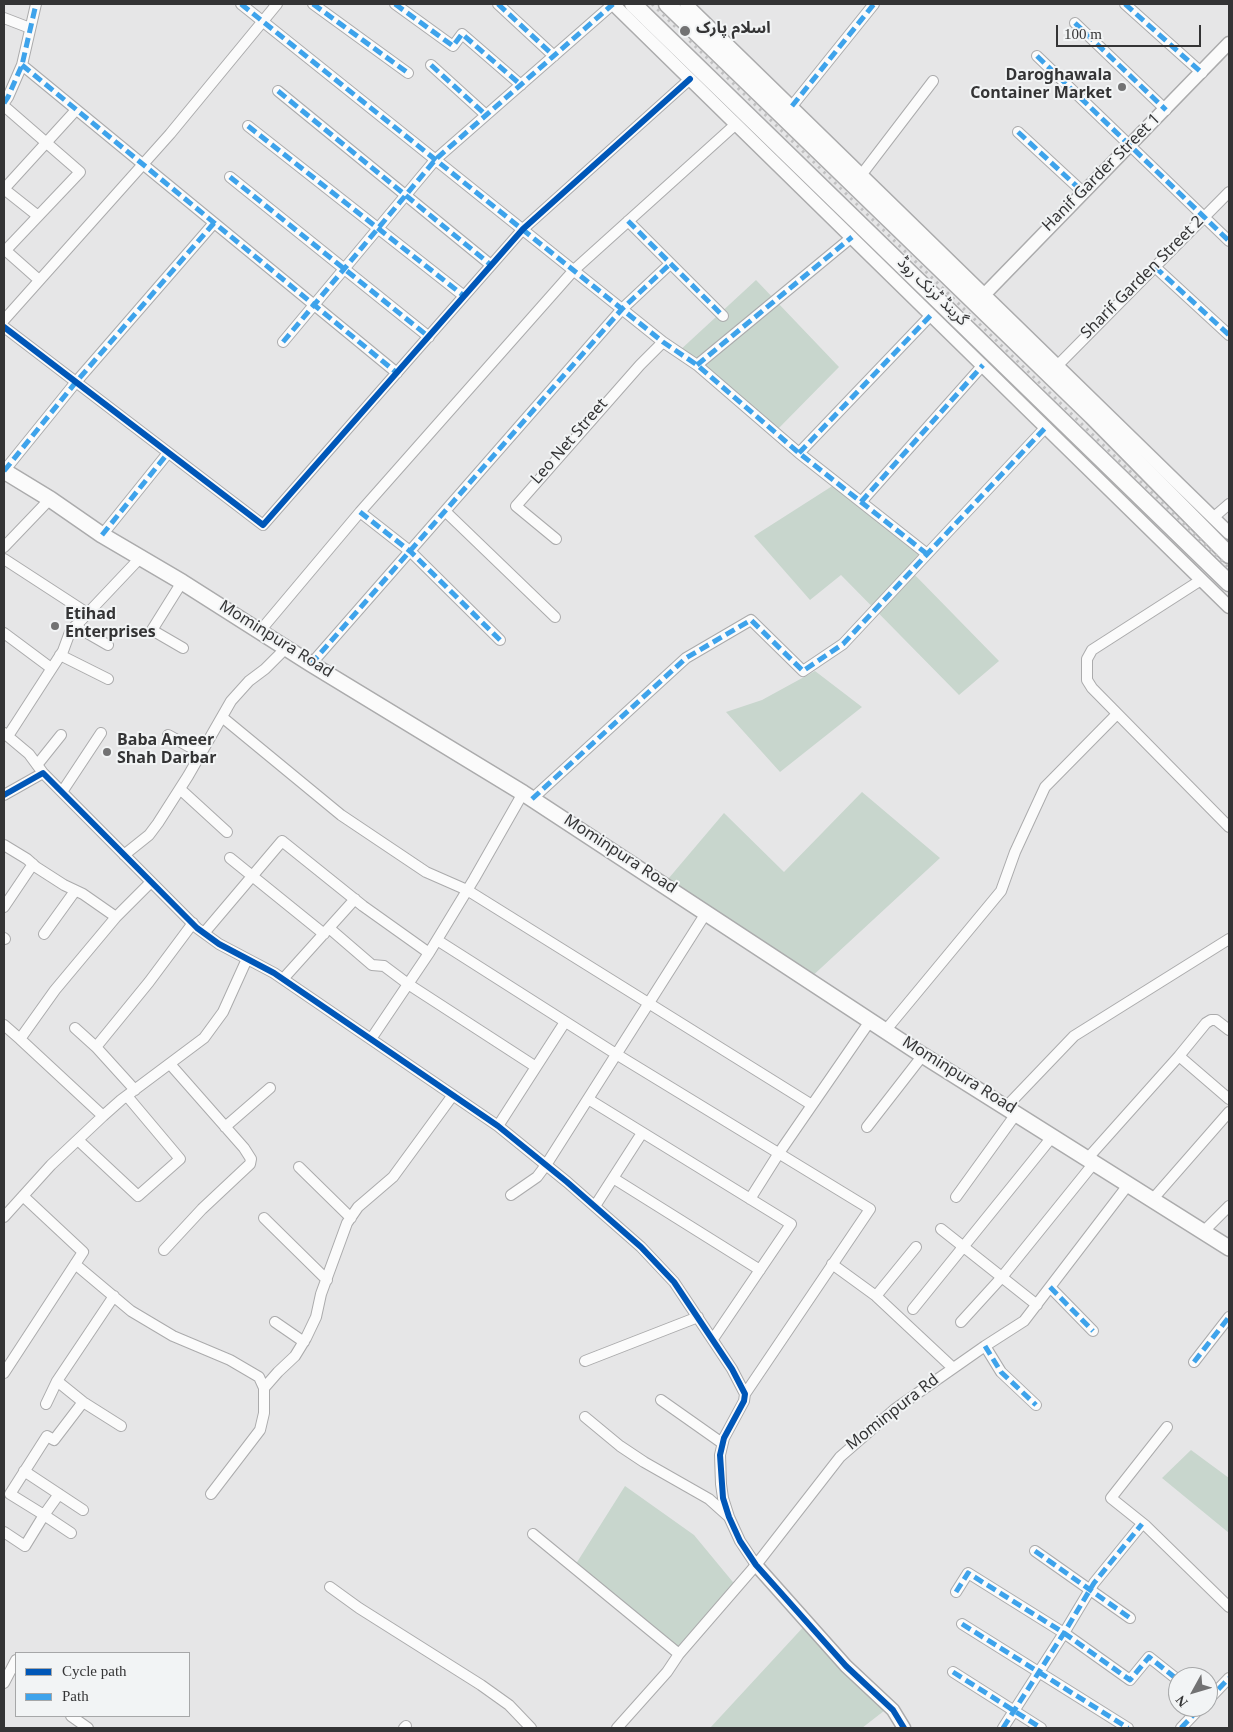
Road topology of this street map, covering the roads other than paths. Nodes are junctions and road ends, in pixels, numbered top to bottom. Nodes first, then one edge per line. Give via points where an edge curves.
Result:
1 (36, 4) edge
2 (241, 4) edge
3 (277, 4) edge
4 (313, 4) edge
5 (395, 4) edge
6 (498, 4) edge
7 (613, 4) edge
8 (633, 4) edge
9 (667, 4) edge
10 (686, 4) edge
11 (874, 4) edge
12 (1125, 4) edge
13 (4, 18) edge
14 (264, 20) junction
15 (1075, 23) dead end
16 (30, 28) junction
17 (1229, 44) edge
18 (554, 56) junction
19 (1037, 56) dead end
20 (22, 65) junction
21 (431, 65) dead end
22 (408, 73) dead end
23 (1202, 73) junction
24 (690, 79) junction
25 (933, 81) dead end
26 (521, 85) junction
27 (278, 91) dead end
28 (5, 100) edge
29 (792, 106) junction
30 (76, 110) junction
31 (1166, 110) junction
32 (486, 115) junction
33 (736, 124) junction
34 (248, 126) dead end
35 (1018, 132) dead end
36 (46, 142) junction
37 (1130, 146) junction
38 (436, 159) junction
39 (143, 164) junction
40 (862, 174) junction
41 (230, 177) dead end
42 (4, 189) edge
43 (1229, 192) edge
44 (1084, 193) junction
45 (406, 195) junction
46 (38, 216) junction
47 (1204, 218) junction
48 (628, 221) junction
49 (214, 222) junction
50 (378, 228) junction
51 (523, 229) junction
52 (852, 237) junction
53 (1229, 241) edge
54 (4, 250) edge
55 (670, 264) junction
56 (491, 265) junction
57 (1155, 267) junction
58 (344, 269) junction
59 (574, 270) junction
60 (39, 280) junction
61 (464, 296) junction
62 (980, 299) junction
63 (314, 305) junction
64 (622, 309) junction
65 (932, 315) junction
66 (723, 316) dead end
67 (4, 320) edge
68 (4, 327) edge
69 (1229, 335) edge
70 (429, 336) junction
71 (283, 342) dead end
72 (663, 342) junction
73 (697, 365) junction
74 (983, 365) junction
75 (1058, 365) junction
76 (397, 373) junction
77 (76, 382) junction
78 (1096, 411) junction
79 (1046, 427) junction
80 (1075, 433) junction
81 (168, 453) junction
82 (799, 453) junction
83 (4, 471) edge
84 (50, 499) junction
85 (861, 502) junction
86 (1229, 504) edge
87 (360, 512) junction
88 (446, 512) junction
89 (1214, 517) junction
90 (1229, 533) edge
91 (102, 535) junction
92 (556, 539) dead end
93 (4, 547) edge
94 (411, 552) junction
95 (927, 554) junction
96 (1229, 555) edge
97 (140, 558) junction
98 (4, 559) edge
99 (1201, 580) junction
100 (182, 582) junction
101 (1229, 583) edge
102 (1229, 607) edge
103 (87, 613) junction
104 (555, 617) dead end
105 (75, 626) junction
106 (260, 631) junction
107 (4, 633) edge
108 (500, 640) dead end
109 (108, 645) dead end
110 (184, 648) dead end
111 (286, 648) junction
112 (60, 655) junction
113 (311, 664) junction
114 (52, 668) junction
115 (108, 679) dead end
116 (1117, 714) junction
117 (222, 717) junction
118 (101, 733) dead end
119 (6, 735) edge
120 (61, 735) dead end
121 (168, 735) dead end
122 (201, 753) junction
123 (40, 769) junction
124 (180, 789) junction
125 (62, 792) junction
126 (4, 795) edge
127 (528, 796) junction
128 (1229, 827) edge
129 (227, 832) dead end
130 (4, 844) edge
131 (124, 855) junction
132 (230, 858) dead end
133 (33, 864) junction
134 (252, 877) junction
135 (151, 882) junction
136 (75, 890) junction
137 (467, 890) junction
138 (355, 900) junction
139 (4, 907) edge
140 (706, 913) junction
141 (116, 917) junction
142 (193, 924) junction
143 (327, 931) junction
144 (204, 933) junction
145 (44, 934) dead end
146 (1229, 939) edge
147 (437, 940) junction
148 (429, 953) junction
149 (248, 959) junction
150 (283, 979) junction
151 (408, 984) junction
152 (649, 1003) junction
153 (870, 1021) junction
154 (565, 1022) junction
155 (4, 1025) edge
156 (75, 1028) dead end
157 (1229, 1030) edge
158 (885, 1031) junction
159 (20, 1039) junction
160 (371, 1039) junction
161 (96, 1047) junction
162 (616, 1054) junction
163 (923, 1055) junction
164 (1179, 1056) junction
165 (170, 1064) junction
166 (536, 1068) junction
167 (270, 1088) dead end
168 (131, 1093) junction
169 (453, 1095) junction
170 (588, 1099) junction
171 (1229, 1099) edge
172 (812, 1105) junction
173 (1011, 1111) junction
174 (1229, 1112) edge
175 (103, 1116) junction
176 (498, 1126) junction
177 (225, 1127) junction
178 (867, 1127) dead end
179 (642, 1133) junction
180 (1052, 1137) junction
181 (78, 1140) junction
182 (779, 1153) junction
183 (1091, 1161) junction
184 (546, 1165) junction
185 (299, 1167) dead end
186 (613, 1178) junction
187 (1128, 1185) junction
188 (511, 1195) dead end
189 (23, 1196) junction
190 (956, 1197) dead end
191 (750, 1199) junction
192 (1152, 1200) junction
193 (594, 1206) junction
194 (1229, 1206) edge
195 (4, 1217) edge
196 (264, 1218) dead end
197 (350, 1218) junction
198 (941, 1229) dead end
199 (1203, 1232) junction
200 (916, 1247) dead end
201 (964, 1247) junction
202 (1229, 1248) edge
203 (164, 1250) dead end
204 (75, 1264) junction
205 (832, 1264) junction
206 (760, 1270) junction
207 (1002, 1277) junction
208 (327, 1280) junction
209 (1050, 1287) junction
210 (114, 1296) junction
211 (876, 1296) junction
212 (1037, 1305) junction
213 (914, 1309) dead end
214 (1229, 1316) edge
215 (698, 1317) junction
216 (275, 1322) dead end
217 (961, 1322) dead end
218 (1093, 1331) dead end
219 (713, 1340) junction
220 (304, 1342) junction
221 (985, 1346) junction
222 (585, 1361) dead end
223 (1194, 1362) dead end
224 (953, 1368) junction
225 (4, 1373) edge
226 (58, 1381) junction
227 (264, 1388) junction
228 (744, 1394) junction
229 (661, 1400) dead end
230 (82, 1402) junction
231 (46, 1404) dead end
232 (1036, 1405) dead end
233 (585, 1417) dead end
234 (121, 1426) dead end
235 (1168, 1427) dead end
236 (722, 1443) junction
237 (24, 1472) junction
238 (59, 1494) junction
239 (211, 1494) dead end
240 (83, 1510) dead end
241 (44, 1515) junction
242 (729, 1517) junction
243 (1142, 1524) junction
244 (4, 1532) edge
245 (71, 1533) dead end
246 (533, 1534) dead end
247 (1034, 1551) dead end
248 (756, 1565) junction
249 (330, 1587) dead end
250 (1090, 1590) junction
251 (956, 1592) dead end
252 (1229, 1607) edge
253 (1130, 1618) dead end
254 (962, 1624) dead end
255 (1064, 1633) junction
256 (679, 1654) junction
257 (15, 1662) edge
258 (953, 1672) dead end
259 (1040, 1672) junction
260 (1168, 1672) edge
261 (8, 1678) edge
262 (1229, 1678) edge
263 (1218, 1690) edge
264 (1015, 1712) junction
265 (72, 1717) edge
266 (1191, 1717) edge
267 (88, 1728) edge
268 (531, 1728) edge
269 (617, 1728) edge
270 (904, 1728) edge
271 (1004, 1728) edge
272 (1041, 1728) edge
273 (1128, 1728) edge
274 (1181, 1728) edge

1 - 16 street
2 - 14 street
3 - 14 street
4 - 22 street
5 - 26 street via 453,46 462,34
6 - 18 street
7 - 18 street
7 - 24 street
8 - 80 main road, گرینڈ ٹرنک روڈ
9 - 62 main road, گرینڈ ٹرنک روڈ
10 - 29 street
11 - 29 street
12 - 23 street
13 - 16 street
14 - 38 street
14 - 39 street
15 - 31 street
16 - 20 street
17 - 23 street, Hanif Garder Street 1
18 - 26 street
19 - 37 street
20 - 28 street
20 - 30 street
21 - 32 street
23 - 31 street, Hanif Garder Street 1
24 - 33 street
24 - 51 street
25 - 40 street
26 - 32 street
27 - 45 street
28 - 36 street
29 - 40 street
30 - 36 street
30 - 39 street
31 - 37 street, Hanif Garder Street 1
32 - 38 street
33 - 48 street
33 - 52 street
34 - 50 street
35 - 44 street
36 - 42 street
36 - 46 street via 80,172
37 - 44 street, Hanif Garder Street 1
37 - 47 street
38 - 45 street
38 - 51 street
39 - 49 street
39 - 60 street
40 - 62 street
41 - 58 street
42 - 46 street
43 - 47 street, Sharif Garden Street 2
44 - 62 street, Hanif Garder Street 1
45 - 50 street
45 - 56 street
46 - 54 street
47 - 53 street
47 - 57 street, Sharif Garden Street 2
48 - 55 street
48 - 59 street
49 - 63 street
49 - 77 street
50 - 58 street
50 - 61 street
51 - 56 street
51 - 59 street
52 - 65 street
52 - 73 street
54 - 60 street
55 - 64 street
55 - 66 street
56 - 61 street
57 - 69 street
57 - 75 street, Sharif Garden Street 2
58 - 63 street
58 - 70 street
59 - 64 street
59 - 87 street
60 - 67 street
61 - 70 street
62 - 75 street
62 - 78 main road, گرینڈ ٹرنک روڈ
63 - 71 street
63 - 76 street
64 - 72 street
64 - 88 street
65 - 74 street
65 - 82 street
68 - 77 street
70 - 76 street
72 - 73 street
72 - 92 street, Leo Net Street via 516,506
73 - 82 street
74 - 79 street
74 - 85 street
75 - 78 street
76 - 81 street via 263,525
77 - 81 street
77 - 83 street
78 - 80 main road
78 - 89 street
78 - 96 main road, گرینڈ ٹرنک روڈ
79 - 95 street
79 - 99 street
80 - 101 main road, گرینڈ ٹرنک روڈ
81 - 91 street
82 - 85 street
83 - 84 main road, Mominpura Road
84 - 91 main road, Mominpura Road
84 - 93 street
85 - 95 street
86 - 89 street
87 - 94 street
87 - 106 street
88 - 94 street
88 - 104 street
89 - 90 street
91 - 97 main road, Mominpura Road
94 - 108 street
94 - 113 street
95 - 127 street via 843,644 803,671 751,620 686,658
97 - 100 main road, Mominpura Road
97 - 103 street
98 - 103 street
99 - 102 street
99 - 116 street via 1092,650 1087,659 1087,680
100 - 106 main road, Mominpura Road
100 - 110 street via 152,630
103 - 105 street
105 - 109 street
105 - 112 street
106 - 111 main road, Mominpura Road
107 - 114 street
111 - 113 main road, Mominpura Road
111 - 117 street via 249,681
112 - 114 street
112 - 115 street
113 - 127 main road, Mominpura Road
114 - 119 street
116 - 128 street
116 - 158 street via 1045,787 1000,891
117 - 122 street
117 - 137 street via 341,815 426,872
118 - 125 street
119 - 123 street
120 - 123 street
121 - 122 street
122 - 124 street
123 - 125 street
123 - 126 street
124 - 129 street
124 - 131 street via 149,835
125 - 131 street
127 - 137 street
127 - 140 main road, Mominpura Road
130 - 133 street
131 - 135 street
132 - 134 street
133 - 136 street
133 - 139 street
134 - 138 street via 282,841
134 - 143 street
134 - 144 street
135 - 141 street
135 - 142 street
136 - 141 street
136 - 145 street
137 - 147 street
137 - 152 street
138 - 143 street
138 - 148 street
140 - 152 street
140 - 153 main road, Mominpura Road
141 - 159 street via 55,990
142 - 144 street
142 - 161 street
143 - 150 street
143 - 151 street via 372,965 384,966
144 - 149 street
146 - 173 street via 1074,1036
147 - 148 street
147 - 154 street
148 - 151 street
149 - 150 street
149 - 165 street via 214,1026 204,1038
150 - 160 street
151 - 160 street
151 - 166 street
152 - 162 street
152 - 172 street
153 - 158 main road, Mominpura Road
153 - 172 street
154 - 162 street
154 - 166 street
155 - 159 street
156 - 161 street
157 - 164 street via 1222,1023 1211,1020
158 - 163 main road, Mominpura Road
159 - 175 street
160 - 169 street
161 - 168 street
162 - 170 street
162 - 182 street
163 - 173 main road, Mominpura Road
163 - 178 street
164 - 171 street
164 - 183 street
165 - 168 street
165 - 177 street
166 - 176 street
167 - 177 street
168 - 175 street
168 - 181 street via 180,1159 138,1196
169 - 176 street
169 - 197 street via 393,1177
170 - 179 street
170 - 184 street
172 - 182 street
173 - 180 main road, Mominpura Road
173 - 190 street
174 - 192 street
175 - 181 street
176 - 184 street
177 - 203 street via 248,1154 250,1164
179 - 186 street
179 - 191 street
180 - 183 main road, Mominpura Road
180 - 201 street
181 - 189 street
182 - 191 street
182 - 205 street via 870,1208
183 - 187 main road, Mominpura Road
183 - 207 street
184 - 188 street via 537,1177
184 - 193 street
185 - 197 street
186 - 193 street
186 - 206 street
187 - 192 main road, Mominpura Road
187 - 209 street, Mominpura Rd
189 - 195 street
189 - 204 street via 83,1252
191 - 206 street via 791,1224
192 - 199 main road, Mominpura Road
193 - 215 street via 642,1247 674,1282
194 - 199 street
196 - 208 street
197 - 208 street
198 - 201 street
199 - 202 main road, Mominpura Road
200 - 211 street
201 - 207 street
201 - 213 street
204 - 210 street
204 - 225 street
205 - 211 street
205 - 228 street
206 - 219 street
207 - 212 street
207 - 217 street
208 - 220 street via 316,1317
209 - 212 street, Mominpura Rd
209 - 218 street
210 - 226 street
210 - 227 street via 131,1311 173,1336 230,1360 259,1377
211 - 224 street
212 - 221 street, Mominpura Rd via 1024,1321
214 - 223 street
215 - 219 street
215 - 222 street
216 - 220 street
219 - 228 street via 732,1368
220 - 227 street
221 - 224 street, Mominpura Rd
221 - 232 street via 1001,1372
224 - 248 street, Mominpura Rd via 895,1409 840,1457
226 - 230 street
226 - 231 street
227 - 239 street via 260,1430
228 - 236 street via 744,1401
229 - 236 street
230 - 234 street
230 - 237 street via 54,1440 47,1436
233 - 242 street via 620,1446 709,1499
235 - 243 street via 1110,1498
236 - 242 street via 721,1484
237 - 238 street
237 - 241 street via 10,1494
238 - 240 street
238 - 241 street
241 - 244 street via 25,1546
241 - 245 street
242 - 248 street
243 - 250 street
243 - 252 street
246 - 256 street
247 - 250 street
248 - 256 street, Mominpura Rd
248 - 270 street via 846,1666 893,1710
249 - 268 street via 481,1685 509,1705
250 - 253 street
250 - 255 street
251 - 255 street via 968,1574
254 - 259 street
255 - 259 street
255 - 260 street via 1130,1680 1149,1656
256 - 269 street, Mominpura Rd
257 - 261 street
258 - 264 street
259 - 264 street
259 - 273 street
262 - 263 street
264 - 271 street
264 - 272 street
265 - 267 street
266 - 274 street

